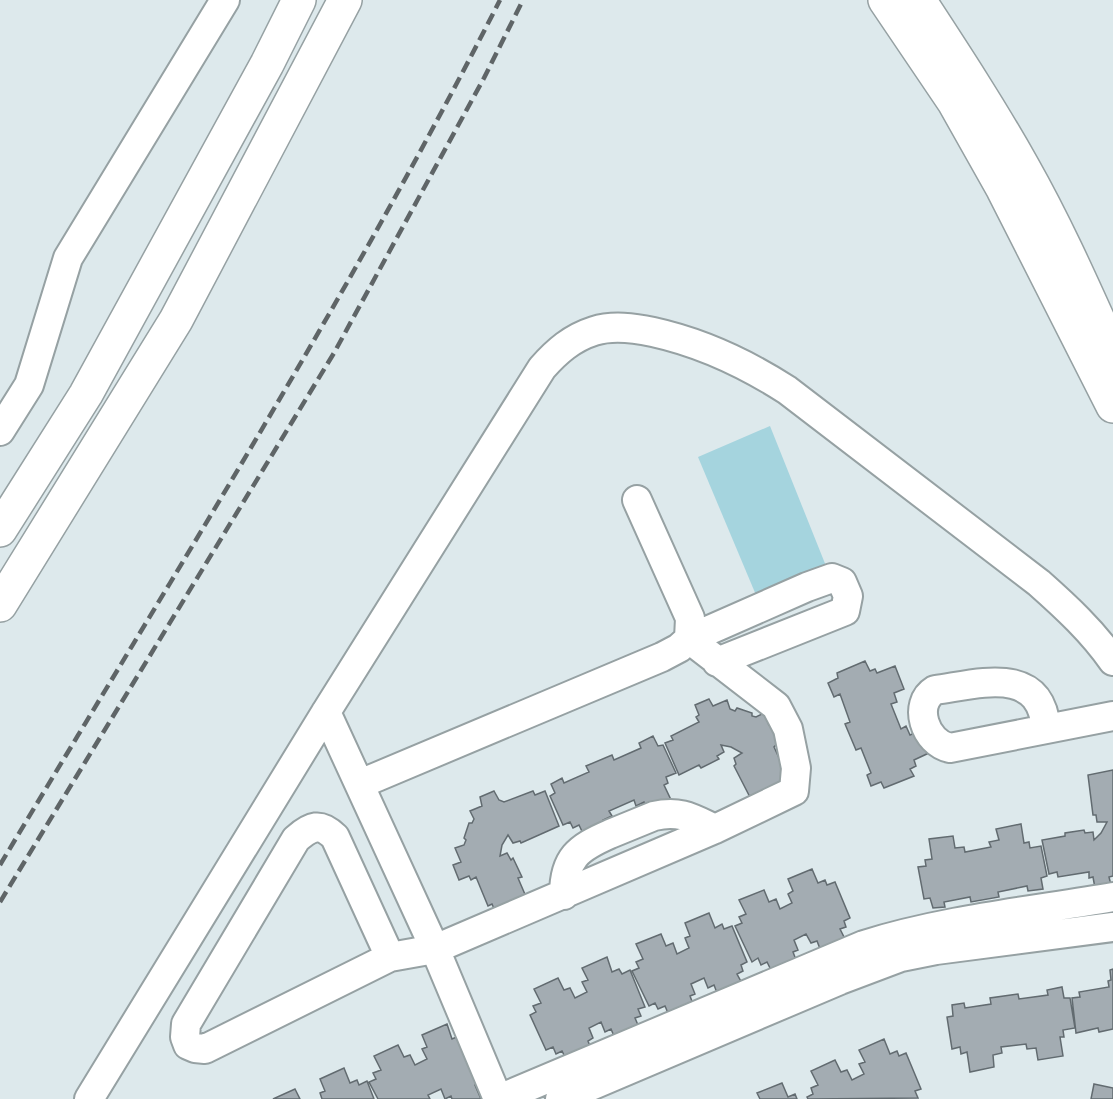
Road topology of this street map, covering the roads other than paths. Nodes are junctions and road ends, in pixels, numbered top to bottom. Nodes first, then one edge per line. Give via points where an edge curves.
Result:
1 (225, 0) edge
2 (299, 0) edge
3 (345, 0) edge
4 (885, 0) edge
5 (918, 0) edge
6 (1113, 353) edge
7 (1113, 406) edge
8 (0, 431) edge
9 (637, 500) dead end
10 (0, 530) edge
11 (0, 605) edge
12 (689, 639) junction
13 (1113, 661) edge
14 (717, 662) junction
15 (326, 712) junction
16 (1113, 716) edge
17 (1046, 729) dead end
18 (360, 784) junction
19 (715, 830) junction
20 (564, 895) junction
21 (1113, 897) edge
22 (1113, 927) edge
23 (435, 949) junction
24 (390, 957) junction
25 (89, 1099) edge
26 (498, 1099) edge
27 (560, 1099) edge

1 - 8 street via 68,258 29,385
2 - 10 main road via 86,393
3 - 11 main road via 176,320
4 - 7 main road via 954,102 1003,189
5 - 6 main road via 967,72 1024,169
9 - 12 street via 690,618
12 - 14 street
12 - 14 street via 831,578 842,582 849,596 845,611
12 - 18 street via 662,657
13 - 15 street via 1082,622 1039,583 787,390 717,351 639,329 616,328 575,339 542,368
14 - 19 street via 776,706 788,729 796,768 794,791
15 - 18 street
15 - 25 street
16 - 17 street
18 - 23 street
19 - 20 street
19 - 20 street via 689,816 664,814 590,843 568,865
20 - 23 street
21 - 26 street via 894,935
22 - 27 street via 902,957
23 - 24 street
23 - 26 street
24 - 24 street via 335,837 327,829 306,830 296,839 186,1024 188,1045 205,1048

